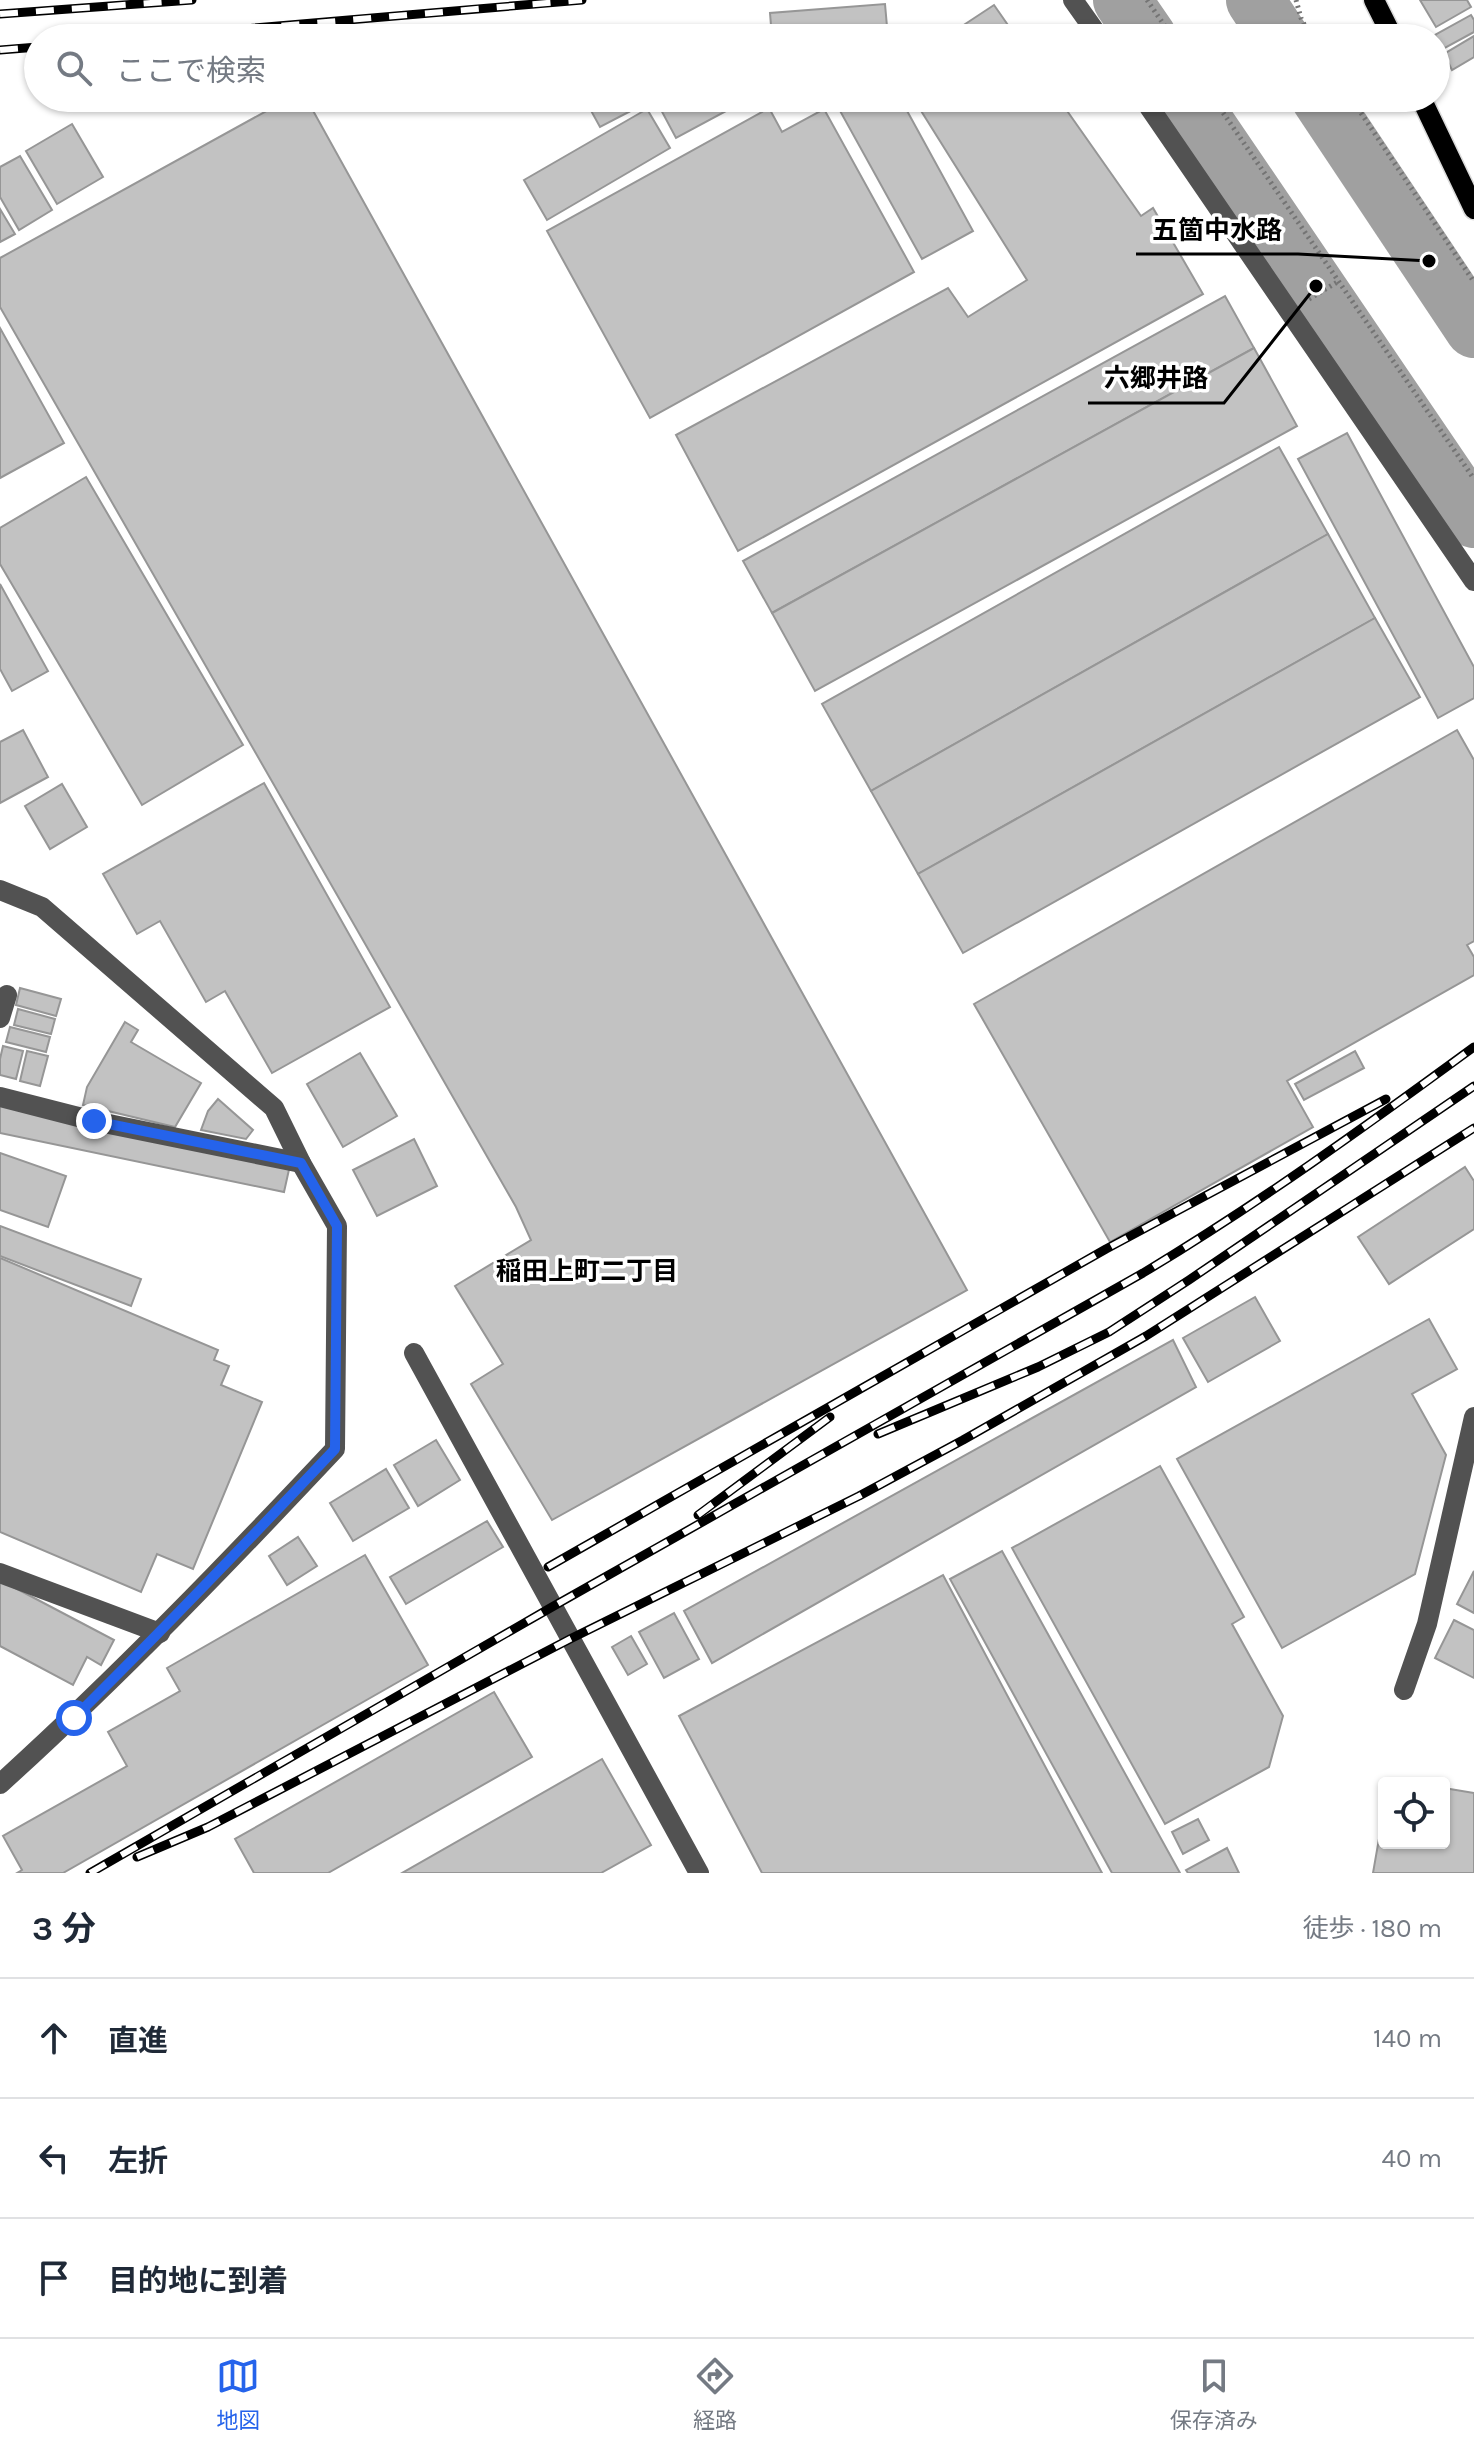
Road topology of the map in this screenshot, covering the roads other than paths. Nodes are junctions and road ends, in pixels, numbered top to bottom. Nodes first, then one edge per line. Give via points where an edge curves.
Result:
1 (1073, 0) edge
2 (1374, 0) edge
3 (1090, 24) edge
4 (1386, 24) edge
5 (1153, 112) edge
6 (1428, 112) edge
7 (1474, 209) edge
8 (1474, 581) edge
9 (0, 890) edge
10 (7, 995) dead end
11 (0, 1018) edge
12 (0, 1097) edge
13 (301, 1163) junction
14 (414, 1353) dead end
15 (1474, 1417) edge
16 (0, 1573) edge
17 (160, 1633) junction
18 (1404, 1690) dead end
19 (0, 1784) edge
20 (699, 1873) edge

1 - 3 street
2 - 4 main road
5 - 8 street
6 - 7 main road
9 - 13 street via 42,907 274,1108
10 - 11 street
12 - 13 street
13 - 17 street via 337,1226 335,1449
14 - 20 street
15 - 18 street via 1427,1624
16 - 17 street
17 - 19 street

